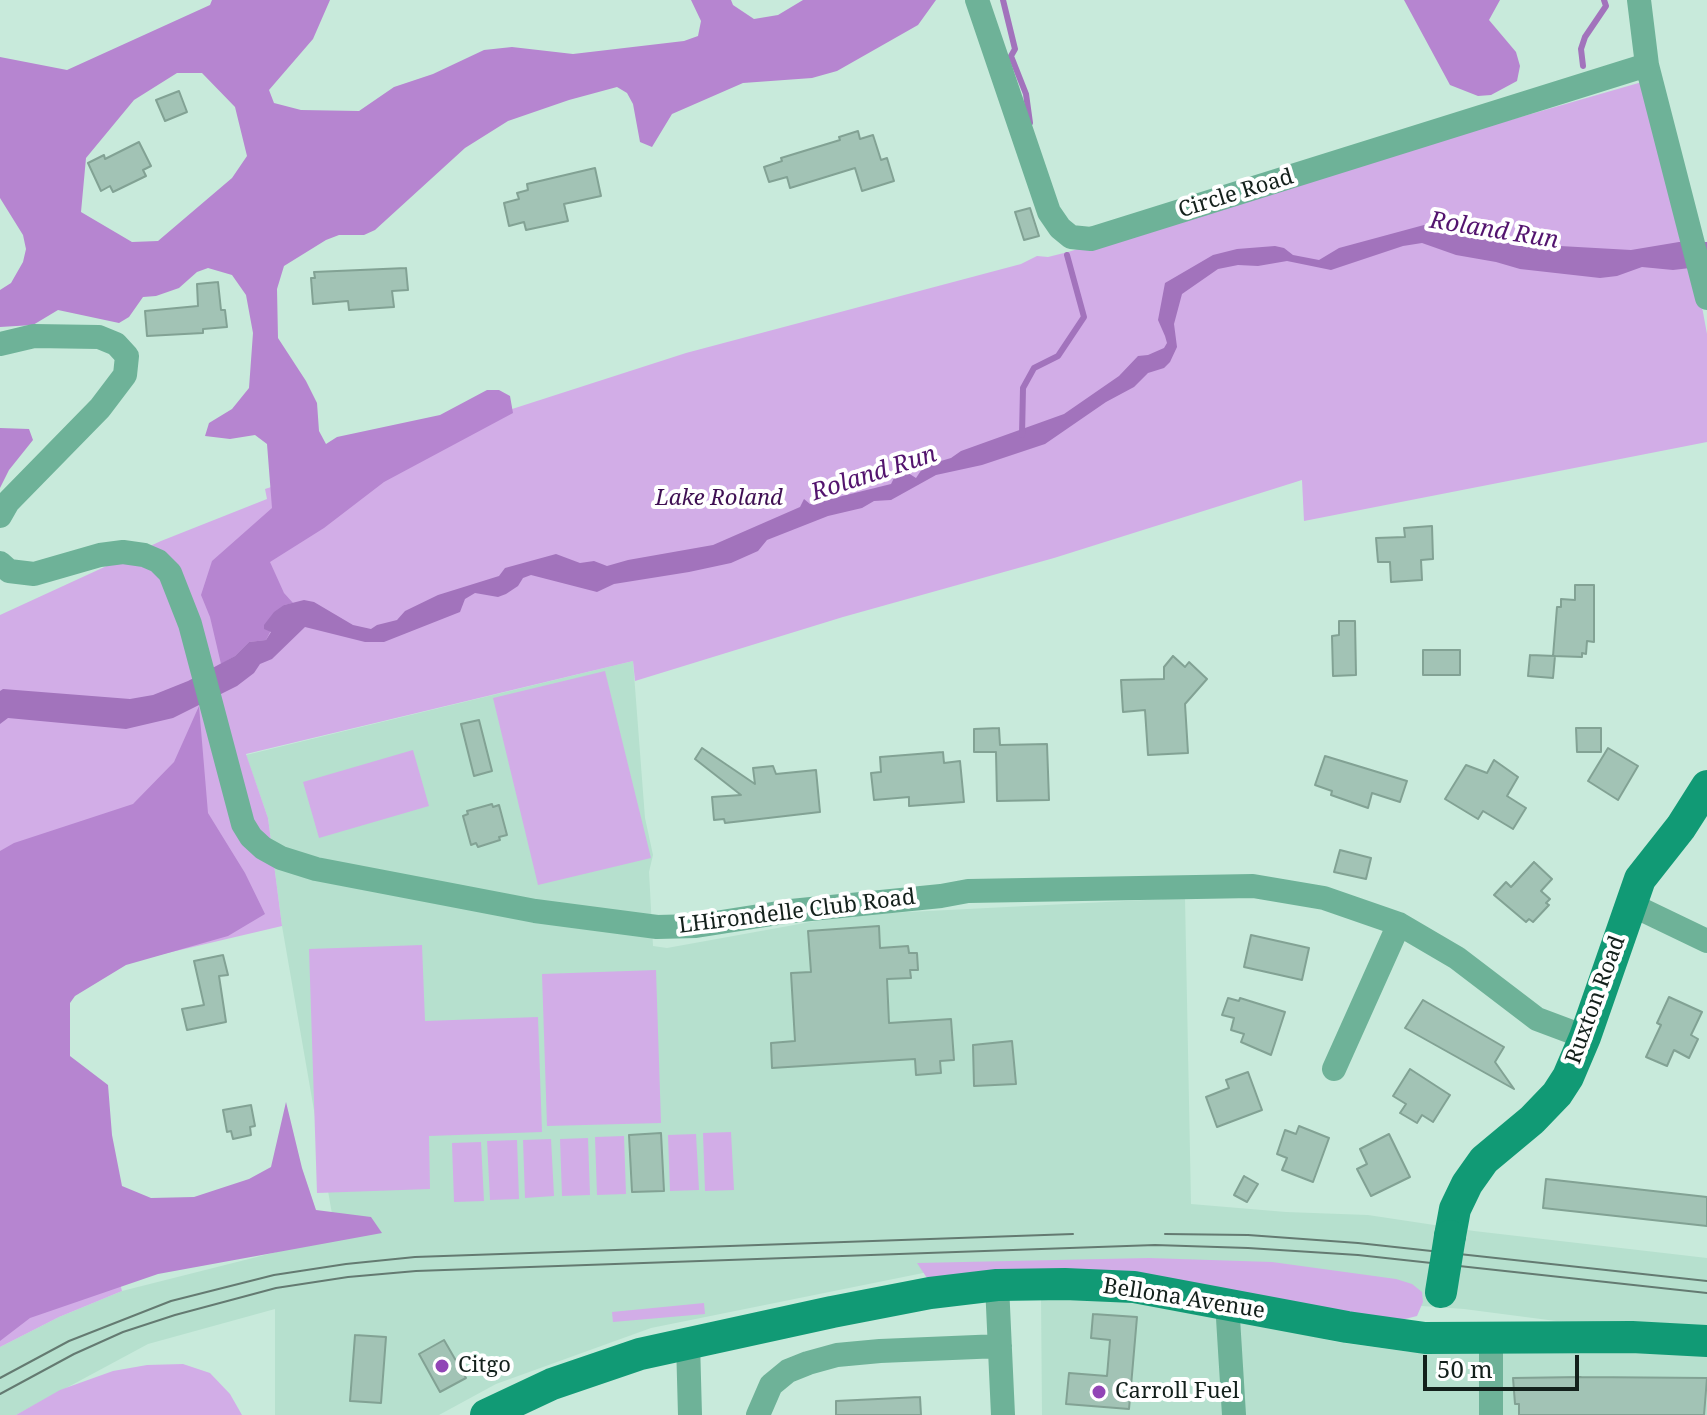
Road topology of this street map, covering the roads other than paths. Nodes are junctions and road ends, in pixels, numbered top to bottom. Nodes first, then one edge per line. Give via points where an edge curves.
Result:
1 (977, 0) edge
2 (1639, 0) edge
3 (1647, 65) junction
4 (1707, 296) edge
5 (0, 344) edge
6 (0, 516) edge
7 (0, 563) edge
8 (1707, 786) edge
9 (1630, 904) junction
10 (1399, 924) junction
11 (1707, 941) edge
12 (1585, 1037) junction
13 (1334, 1069) dead end
14 (997, 1285) junction
15 (1227, 1302) junction
16 (1435, 1338) junction
17 (1491, 1338) junction
18 (1707, 1341) edge
19 (688, 1342) junction
20 (1000, 1346) junction
21 (486, 1415) edge
22 (690, 1415) edge
23 (758, 1415) edge
24 (1003, 1415) edge
25 (1234, 1415) edge
26 (1491, 1415) edge

1 - 3 street, Circle Road via 1049,212 1071,237 1091,239
2 - 3 street
3 - 4 street
5 - 6 street via 34,336 99,337 127,356 125,375 100,408
7 - 10 street, LHirondelle Club Road via 9,571 34,574 123,552 158,561 170,573 190,624 243,824 251,837 281,858 316,869 548,913 657,927 968,891 1253,886 1324,898
8 - 9 main road, Ruxton Road via 1640,879
9 - 11 street
9 - 12 main road, Ruxton Road
10 - 12 street, LHirondelle Club Road via 1457,958 1537,1019
10 - 13 street
12 - 16 main road, Ruxton Road, bridge via 1557,1094 1484,1160 1467,1184 1455,1209
14 - 15 main road, Bellona Avenue via 1112,1285
14 - 19 main road, Bellona Avenue via 930,1293
14 - 20 street
15 - 16 main road, Bellona Avenue via 1347,1327
15 - 25 street
16 - 17 main road, Bellona Avenue
17 - 18 main road, Bellona Avenue
17 - 26 street
19 - 21 main road, Bellona Avenue via 595,1368
19 - 22 street
20 - 23 street via 880,1351 808,1363 771,1385
20 - 24 street

